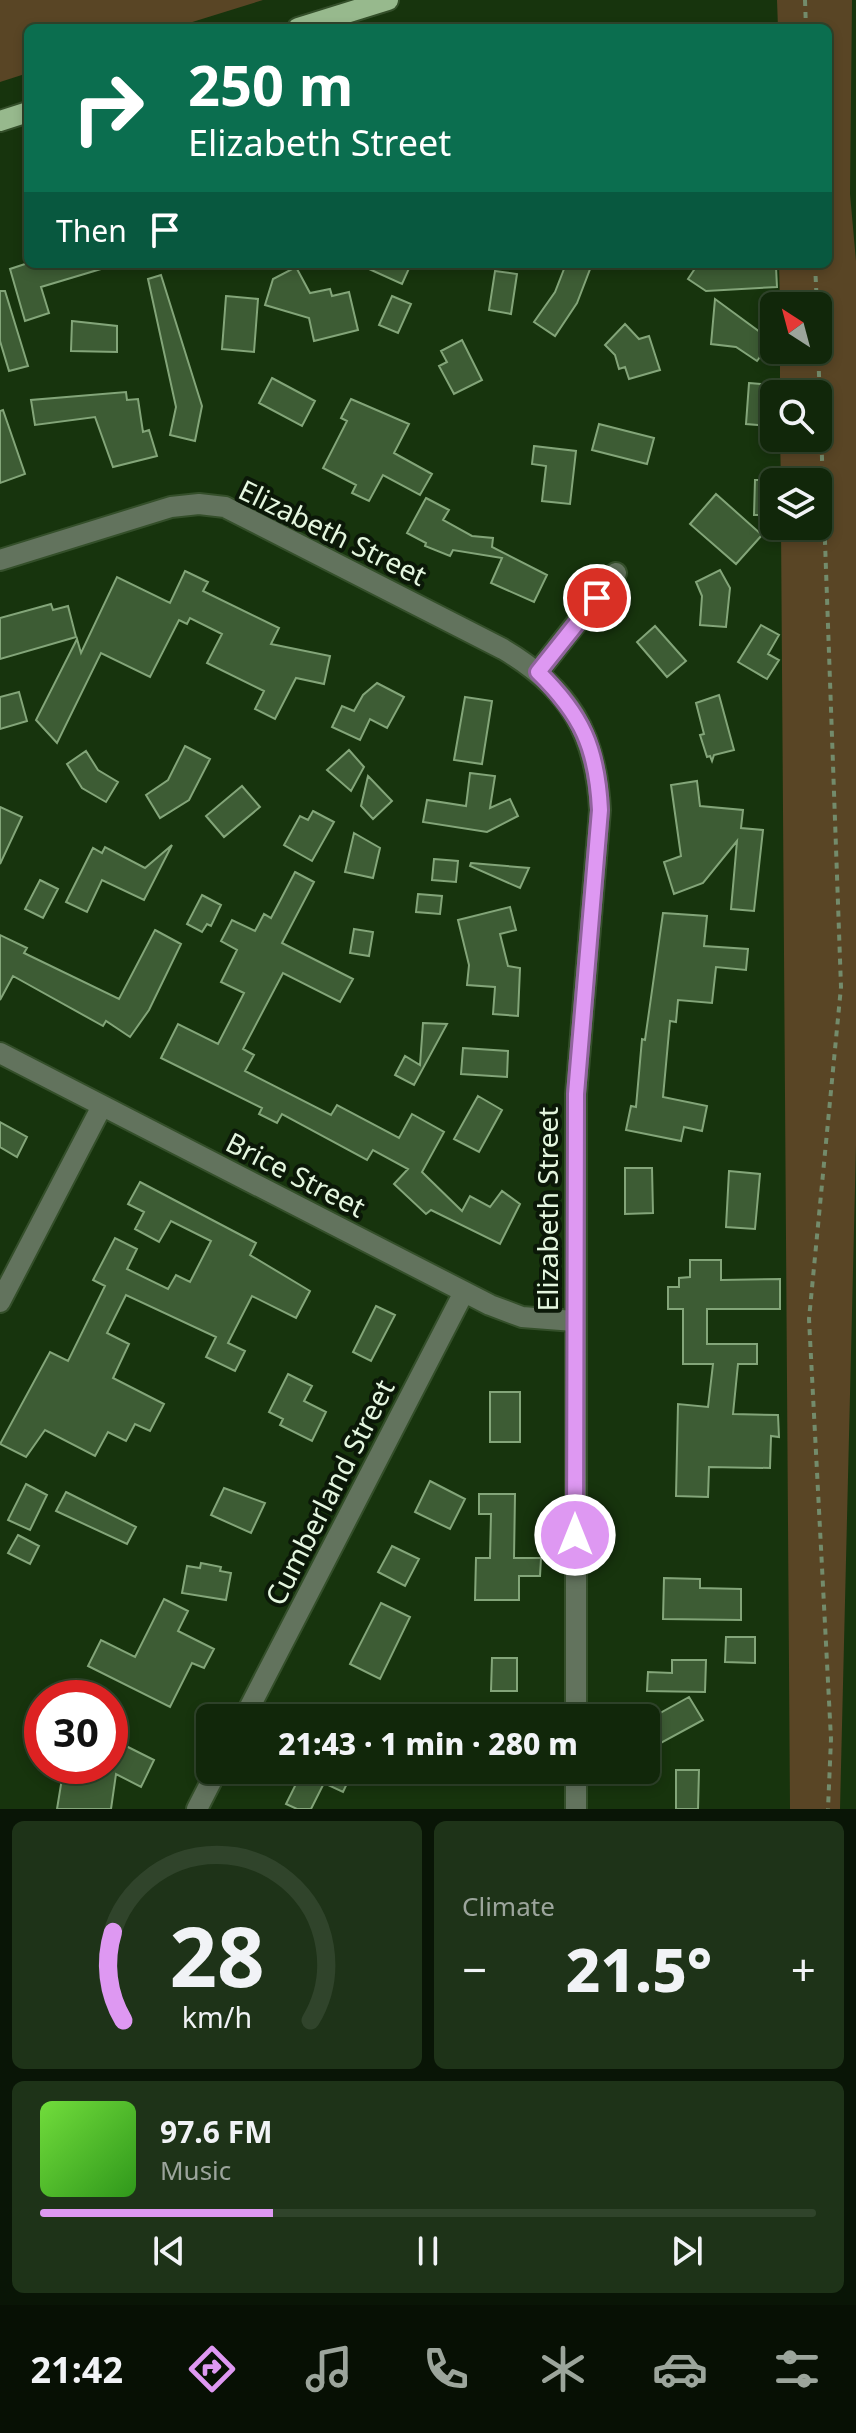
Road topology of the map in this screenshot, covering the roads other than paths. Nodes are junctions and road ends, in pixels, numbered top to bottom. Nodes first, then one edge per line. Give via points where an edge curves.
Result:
1 (388, 0) edge
2 (311, 24) edge
3 (24, 113) edge
4 (0, 121) edge
5 (0, 560) edge
6 (616, 573) dead end
7 (538, 672) junction
8 (0, 1053) edge
9 (102, 1106) junction
10 (464, 1292) junction
11 (0, 1302) edge
12 (574, 1321) junction
13 (251, 1704) edge
14 (576, 1704) edge
15 (210, 1784) edge
16 (576, 1784) edge
17 (197, 1809) edge
18 (576, 1809) edge

1 - 2 main road
3 - 4 main road
5 - 7 street, Elizabeth Street via 171,507 225,507 489,641
6 - 7 street
7 - 12 street, Elizabeth Street via 577,715 598,775 599,851 576,1094
8 - 9 street, Brice Street
9 - 10 street, Brice Street
9 - 11 street
10 - 12 street, Brice Street via 522,1317
10 - 13 street, Cumberland Street
12 - 14 street, Elizabeth Street
15 - 17 street
16 - 18 street

